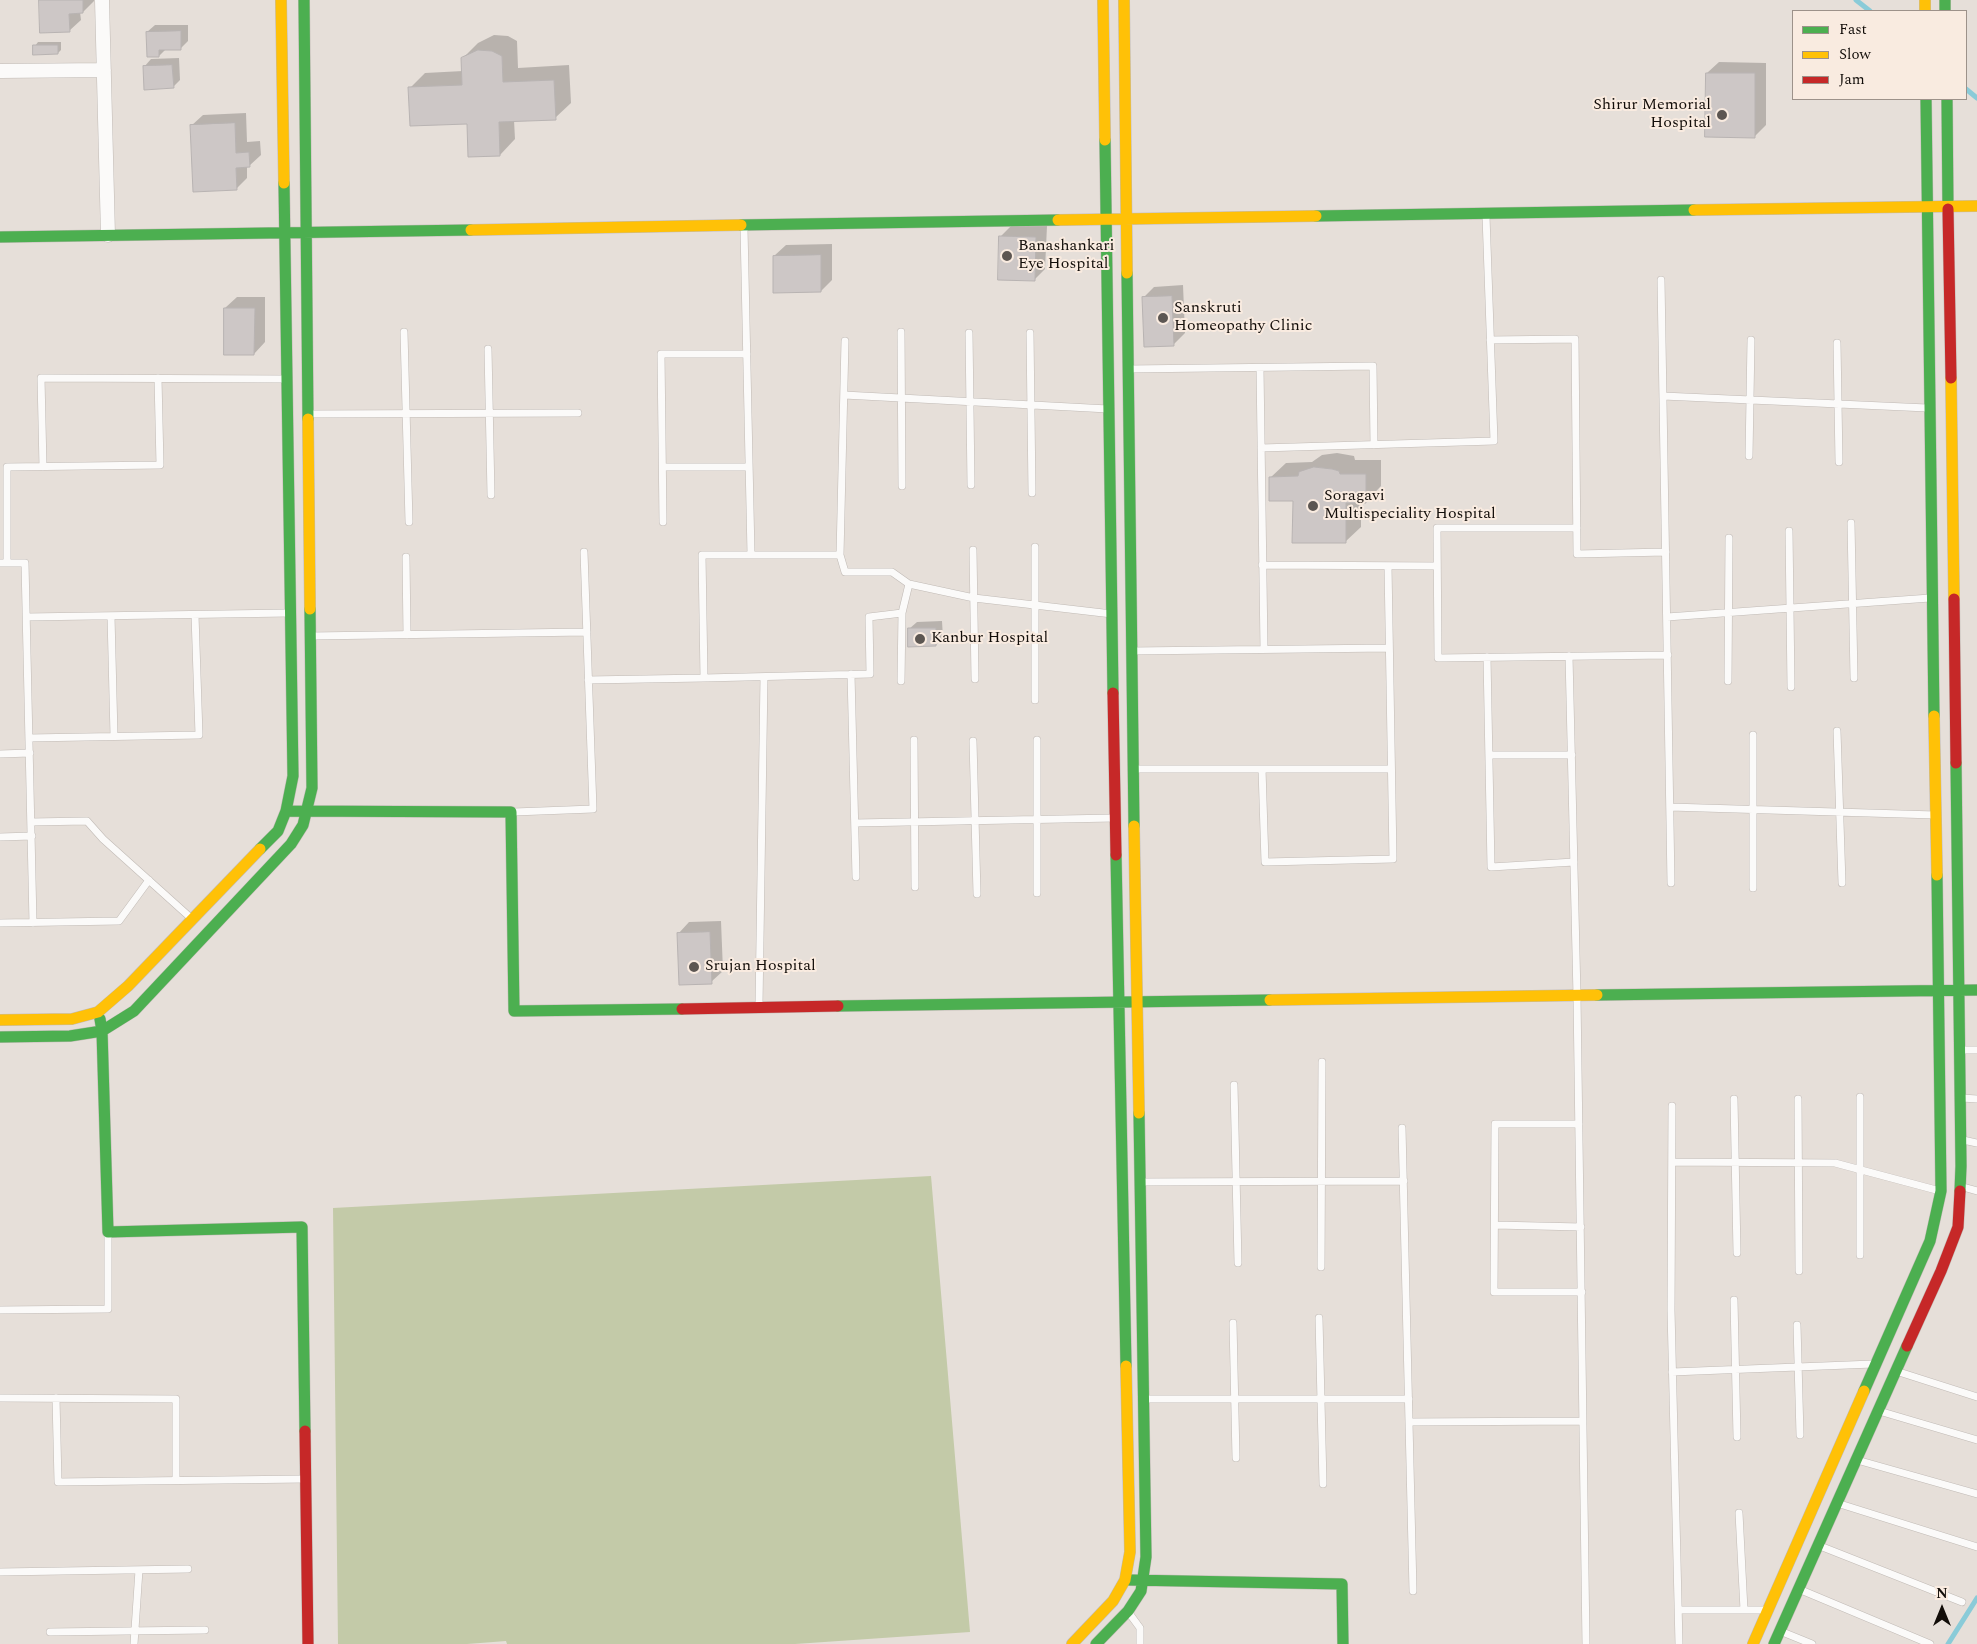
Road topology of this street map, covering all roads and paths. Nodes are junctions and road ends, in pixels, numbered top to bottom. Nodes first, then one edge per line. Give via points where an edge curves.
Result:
1 (102, 0) edge
2 (281, 0) edge
3 (304, 0) edge
4 (1103, 0) edge
5 (1124, 0) edge
6 (104, 70) junction
7 (0, 71) edge
8 (1926, 100) edge
9 (1946, 100) edge
10 (1948, 206) junction
11 (1977, 206) edge
12 (1928, 207) junction
13 (1486, 213) junction
14 (1128, 218) junction
15 (1106, 219) junction
16 (744, 225) junction
17 (306, 232) junction
18 (285, 233) junction
19 (108, 235) junction
20 (0, 237) edge
21 (1661, 280) dead end
22 (404, 332) dead end
23 (901, 332) dead end
24 (969, 333) dead end
25 (1030, 333) dead end
26 (1490, 340) junction
27 (1751, 340) dead end
28 (846, 341) dead end
29 (1837, 343) dead end
30 (488, 349) dead end
31 (747, 354) junction
32 (1260, 368) junction
33 (1129, 369) junction
34 (158, 378) junction
35 (287, 379) junction
36 (844, 395) junction
37 (1663, 396) junction
38 (901, 398) junction
39 (1750, 400) junction
40 (970, 401) junction
41 (1838, 404) junction
42 (1031, 405) junction
43 (1930, 408) junction
44 (1109, 409) junction
45 (489, 413) junction
46 (578, 413) dead end
47 (308, 414) junction
48 (406, 414) junction
49 (1374, 445) junction
50 (1261, 448) junction
51 (1749, 456) dead end
52 (1839, 462) dead end
53 (43, 466) junction
54 (662, 466) junction
55 (749, 467) junction
56 (971, 485) dead end
57 (902, 486) dead end
58 (1032, 493) dead end
59 (491, 495) dead end
60 (4, 502) edge
61 (409, 522) dead end
62 (663, 522) dead end
63 (1851, 523) dead end
64 (1577, 528) junction
65 (1789, 531) dead end
66 (1728, 538) dead end
67 (1035, 547) dead end
68 (973, 550) dead end
69 (584, 552) dead end
70 (1666, 552) junction
71 (751, 554) junction
72 (840, 555) junction
73 (406, 556) dead end
74 (4, 563) edge
75 (1262, 565) junction
76 (1388, 566) junction
77 (1438, 566) junction
78 (909, 584) junction
79 (974, 598) junction
80 (1933, 598) junction
81 (1853, 604) junction
82 (1035, 606) junction
83 (1790, 608) junction
84 (291, 613) junction
85 (902, 613) junction
86 (1728, 613) junction
87 (1112, 614) junction
88 (195, 615) junction
89 (1131, 615) junction
90 (111, 616) junction
91 (26, 617) junction
92 (1667, 617) junction
93 (587, 632) junction
94 (407, 635) junction
95 (310, 636) junction
96 (1390, 648) junction
97 (1264, 649) junction
98 (1132, 651) junction
99 (1668, 655) junction
100 (1569, 656) junction
101 (1487, 657) junction
102 (851, 674) junction
103 (764, 677) junction
104 (704, 678) junction
105 (1854, 678) dead end
106 (975, 679) dead end
107 (588, 680) junction
108 (901, 681) dead end
109 (1728, 681) dead end
110 (1791, 687) dead end
111 (1036, 700) dead end
112 (1837, 731) dead end
113 (1753, 735) dead end
114 (114, 736) junction
115 (29, 738) junction
116 (914, 740) dead end
117 (1037, 740) dead end
118 (973, 741) dead end
119 (30, 753) junction
120 (0, 754) edge
121 (1489, 754) junction
122 (1572, 755) junction
123 (1133, 769) junction
124 (1262, 769) junction
125 (1392, 769) junction
126 (1670, 806) junction
127 (1753, 810) junction
128 (286, 811) junction
129 (306, 812) junction
130 (511, 812) junction
131 (1840, 812) junction
132 (1936, 815) junction
133 (1115, 818) junction
134 (1037, 819) junction
135 (975, 821) junction
136 (31, 822) junction
137 (915, 822) junction
138 (855, 824) junction
139 (0, 836) edge
140 (32, 836) junction
141 (1574, 862) junction
142 (856, 877) dead end
143 (149, 880) junction
144 (1671, 883) dead end
145 (1842, 883) dead end
146 (915, 887) dead end
147 (1753, 888) dead end
148 (1037, 893) dead end
149 (977, 894) dead end
150 (192, 919) junction
151 (33, 922) junction
152 (0, 923) edge
153 (1959, 990) junction
154 (1977, 990) edge
155 (1938, 991) junction
156 (1578, 996) junction
157 (1119, 1002) junction
158 (1136, 1002) junction
159 (759, 1008) junction
160 (98, 1012) junction
161 (0, 1020) edge
162 (102, 1031) junction
163 (0, 1037) edge
164 (1960, 1050) junction
165 (1977, 1050) edge
166 (1322, 1062) dead end
167 (1234, 1085) dead end
168 (1860, 1097) dead end
169 (1960, 1098) junction
170 (1734, 1099) dead end
171 (1798, 1099) dead end
172 (1977, 1099) edge
173 (1672, 1106) dead end
174 (1580, 1124) junction
175 (1402, 1128) dead end
176 (1961, 1140) junction
177 (1977, 1143) edge
178 (1672, 1162) junction
179 (1736, 1163) junction
180 (1798, 1163) junction
181 (1860, 1170) junction
182 (1404, 1181) junction
183 (1140, 1182) junction
184 (1236, 1182) junction
185 (1322, 1182) junction
186 (1960, 1187) junction
187 (1977, 1190) edge
188 (1940, 1191) junction
189 (1495, 1225) junction
190 (1581, 1228) junction
191 (108, 1232) junction
192 (1737, 1253) dead end
193 (1860, 1256) dead end
194 (1238, 1263) dead end
195 (1321, 1267) dead end
196 (1798, 1271) dead end
197 (1582, 1292) junction
198 (1734, 1300) dead end
199 (0, 1310) edge
200 (1319, 1318) dead end
201 (1233, 1323) dead end
202 (1797, 1325) dead end
203 (1876, 1364) junction
204 (1798, 1367) junction
205 (1735, 1370) junction
206 (1896, 1371) junction
207 (1672, 1372) junction
208 (1977, 1397) edge
209 (0, 1398) edge
210 (56, 1398) junction
211 (1144, 1400) junction
212 (1235, 1400) junction
213 (1321, 1400) junction
214 (1409, 1400) junction
215 (1878, 1411) junction
216 (1583, 1421) junction
217 (1409, 1422) junction
218 (1800, 1435) dead end
219 (1737, 1437) dead end
220 (1977, 1440) edge
221 (1236, 1458) dead end
222 (1856, 1460) junction
223 (306, 1479) junction
224 (176, 1480) junction
225 (1323, 1484) dead end
226 (1977, 1494) edge
227 (1837, 1503) junction
228 (1739, 1512) dead end
229 (1818, 1545) junction
230 (1977, 1547) edge
231 (188, 1569) dead end
232 (139, 1570) junction
233 (0, 1572) edge
234 (1125, 1580) junction
235 (1142, 1581) junction
236 (1798, 1588) junction
237 (1414, 1591) dead end
238 (1962, 1602) dead end
239 (1678, 1610) junction
240 (1744, 1610) junction
241 (1768, 1610) junction
242 (1128, 1611) junction
243 (205, 1630) dead end
244 (135, 1631) junction
245 (1780, 1631) junction
246 (50, 1632) dead end
247 (134, 1644) edge
248 (308, 1644) edge
249 (1072, 1644) edge
250 (1096, 1644) edge
251 (1140, 1644) edge
252 (1343, 1644) edge
253 (1586, 1644) edge
254 (1679, 1644) edge
255 (1753, 1644) edge
256 (1774, 1644) edge
257 (1812, 1644) edge
258 (1930, 1644) edge

1 - 6 street
2 - 18 street
3 - 17 street
4 - 15 street
5 - 14 street
6 - 7 street
6 - 19 street
8 - 12 street
9 - 10 street
10 - 11 street
10 - 12 street
10 - 153 street
12 - 13 street
12 - 43 street
13 - 14 street
13 - 26 lane
14 - 15 street
14 - 33 street
15 - 16 street
15 - 44 street
16 - 17 street
16 - 31 lane
17 - 18 street
17 - 47 street
18 - 19 street
18 - 35 street
19 - 20 street
21 - 37 lane
22 - 48 lane
23 - 38 lane
24 - 40 lane
25 - 42 lane
26 - 49 lane via 1494,441
26 - 64 lane via 1575,339
27 - 39 lane
28 - 36 lane
29 - 41 lane
30 - 45 lane
31 - 54 lane via 661,354
31 - 55 lane
32 - 33 lane
32 - 49 lane via 1373,366
32 - 50 lane
33 - 89 street
34 - 35 lane
34 - 53 lane via 42,378
34 - 53 lane via 160,465
35 - 84 street
36 - 38 lane
36 - 72 lane
37 - 39 lane
37 - 70 lane
38 - 40 lane
38 - 57 lane
39 - 41 lane
39 - 51 lane
40 - 42 lane
40 - 56 lane
41 - 43 lane
41 - 52 lane
42 - 44 lane
42 - 58 lane
43 - 80 street
44 - 87 street
45 - 46 lane
45 - 48 lane
45 - 59 lane
47 - 48 lane
47 - 95 street
48 - 61 lane
49 - 50 lane
50 - 75 lane
53 - 60 lane via 7,467
54 - 55 lane
54 - 62 lane
55 - 71 lane
60 - 74 lane
63 - 81 lane
64 - 70 lane via 1578,554
64 - 77 lane via 1438,528
65 - 83 lane
66 - 86 lane
67 - 82 lane
68 - 79 lane
69 - 93 lane
70 - 92 lane
71 - 72 lane
71 - 104 lane via 702,555
72 - 78 lane via 845,572 892,572
73 - 94 lane
74 - 91 lane via 25,563
75 - 76 lane
75 - 97 lane
76 - 77 lane
76 - 96 lane
77 - 101 lane via 1438,658
78 - 79 lane
78 - 85 lane
79 - 82 lane
79 - 106 lane
80 - 81 lane
80 - 132 street
81 - 83 lane
81 - 105 lane
82 - 87 lane
82 - 111 lane
83 - 86 lane
83 - 110 lane
84 - 88 lane
84 - 128 street via 293,776
85 - 102 lane via 869,617 870,674
85 - 108 lane
86 - 92 lane
86 - 109 lane
87 - 89 lane
87 - 133 street
88 - 90 lane
88 - 114 lane via 199,735
89 - 98 street
90 - 91 lane
90 - 114 lane
91 - 115 lane
92 - 99 lane
93 - 94 lane
93 - 107 lane
94 - 95 lane
95 - 129 street via 312,788
96 - 97 lane
96 - 125 lane
97 - 98 lane
98 - 123 street
99 - 100 lane
99 - 126 lane
100 - 101 lane
100 - 122 lane
101 - 121 lane
102 - 103 lane
102 - 138 lane
103 - 104 lane
103 - 159 lane
104 - 107 lane
107 - 130 lane via 593,810
112 - 131 lane
113 - 127 lane
114 - 115 lane
115 - 119 lane
116 - 137 lane
117 - 134 lane
118 - 135 lane
119 - 120 lane
119 - 136 lane
121 - 122 lane
121 - 141 lane via 1491,867
122 - 141 lane
123 - 124 lane
123 - 158 street
124 - 125 lane
124 - 125 lane via 1265,862 1393,858
126 - 127 lane
126 - 144 lane
127 - 131 lane
127 - 147 lane
128 - 129 street
128 - 150 street via 278,831
129 - 130 street
129 - 162 street via 303,825 291,844 134,1011
130 - 159 street via 514,1011
131 - 132 lane
131 - 145 lane
132 - 155 street
133 - 134 lane
133 - 157 street
134 - 135 lane
134 - 148 lane
135 - 137 lane
135 - 149 lane
136 - 140 lane
136 - 143 lane via 87,821
137 - 138 lane
137 - 146 lane
138 - 142 lane
139 - 140 lane
140 - 151 lane
141 - 156 lane
143 - 150 lane
143 - 151 lane via 118,921
150 - 160 street via 128,986
151 - 152 lane
153 - 154 street
153 - 155 street
153 - 164 street
155 - 156 street
155 - 188 street
156 - 158 street
156 - 174 lane
157 - 158 street
157 - 159 street
157 - 234 street via 1130,1552
158 - 183 street
160 - 161 street via 72,1019
160 - 162 street
162 - 163 street via 70,1036
162 - 191 street
164 - 165 lane
164 - 169 street
166 - 185 lane
167 - 184 lane
168 - 181 lane
169 - 172 lane
169 - 176 street
170 - 179 lane
171 - 180 lane
173 - 178 lane
174 - 189 lane via 1495,1124
174 - 190 lane
175 - 182 lane
176 - 177 lane
176 - 186 street
178 - 179 lane
178 - 207 lane
179 - 180 lane
179 - 192 lane
180 - 181 lane via 1835,1163
180 - 196 lane
181 - 188 lane
181 - 193 lane
182 - 185 lane
182 - 214 lane
183 - 184 lane
183 - 211 street
184 - 185 lane
184 - 194 lane
185 - 195 lane
186 - 187 lane
186 - 188 lane
186 - 206 street via 1958,1228
188 - 203 street via 1930,1241
189 - 190 lane
189 - 197 lane via 1494,1292
190 - 197 lane
191 - 199 lane via 108,1309
191 - 223 street via 302,1227
197 - 216 lane
198 - 205 lane
200 - 213 lane
201 - 212 lane
202 - 204 lane
203 - 204 lane
203 - 241 street
204 - 205 lane
204 - 218 lane
205 - 207 lane
205 - 219 lane
206 - 208 lane
206 - 215 street
207 - 239 lane
209 - 210 lane
210 - 224 lane via 176,1399
210 - 224 lane via 58,1482
211 - 212 lane
211 - 235 street via 1146,1557
212 - 213 lane
212 - 221 lane
213 - 214 lane
213 - 225 lane
214 - 217 lane
215 - 220 lane
215 - 222 street
216 - 217 lane
216 - 253 lane
217 - 237 lane
222 - 226 lane
222 - 227 street
223 - 224 lane
223 - 248 street
227 - 229 street
227 - 230 lane
228 - 240 lane
229 - 236 street
229 - 238 lane
231 - 232 lane
232 - 233 lane
232 - 244 lane
234 - 235 street
234 - 249 street via 1113,1601
235 - 242 street via 1141,1590
235 - 252 street via 1342,1584
236 - 245 street
236 - 258 lane
239 - 240 lane
239 - 254 lane
240 - 241 lane
241 - 255 street
242 - 250 street
242 - 251 lane via 1140,1628
243 - 244 lane
244 - 246 lane
244 - 247 lane
245 - 256 street
245 - 257 lane

